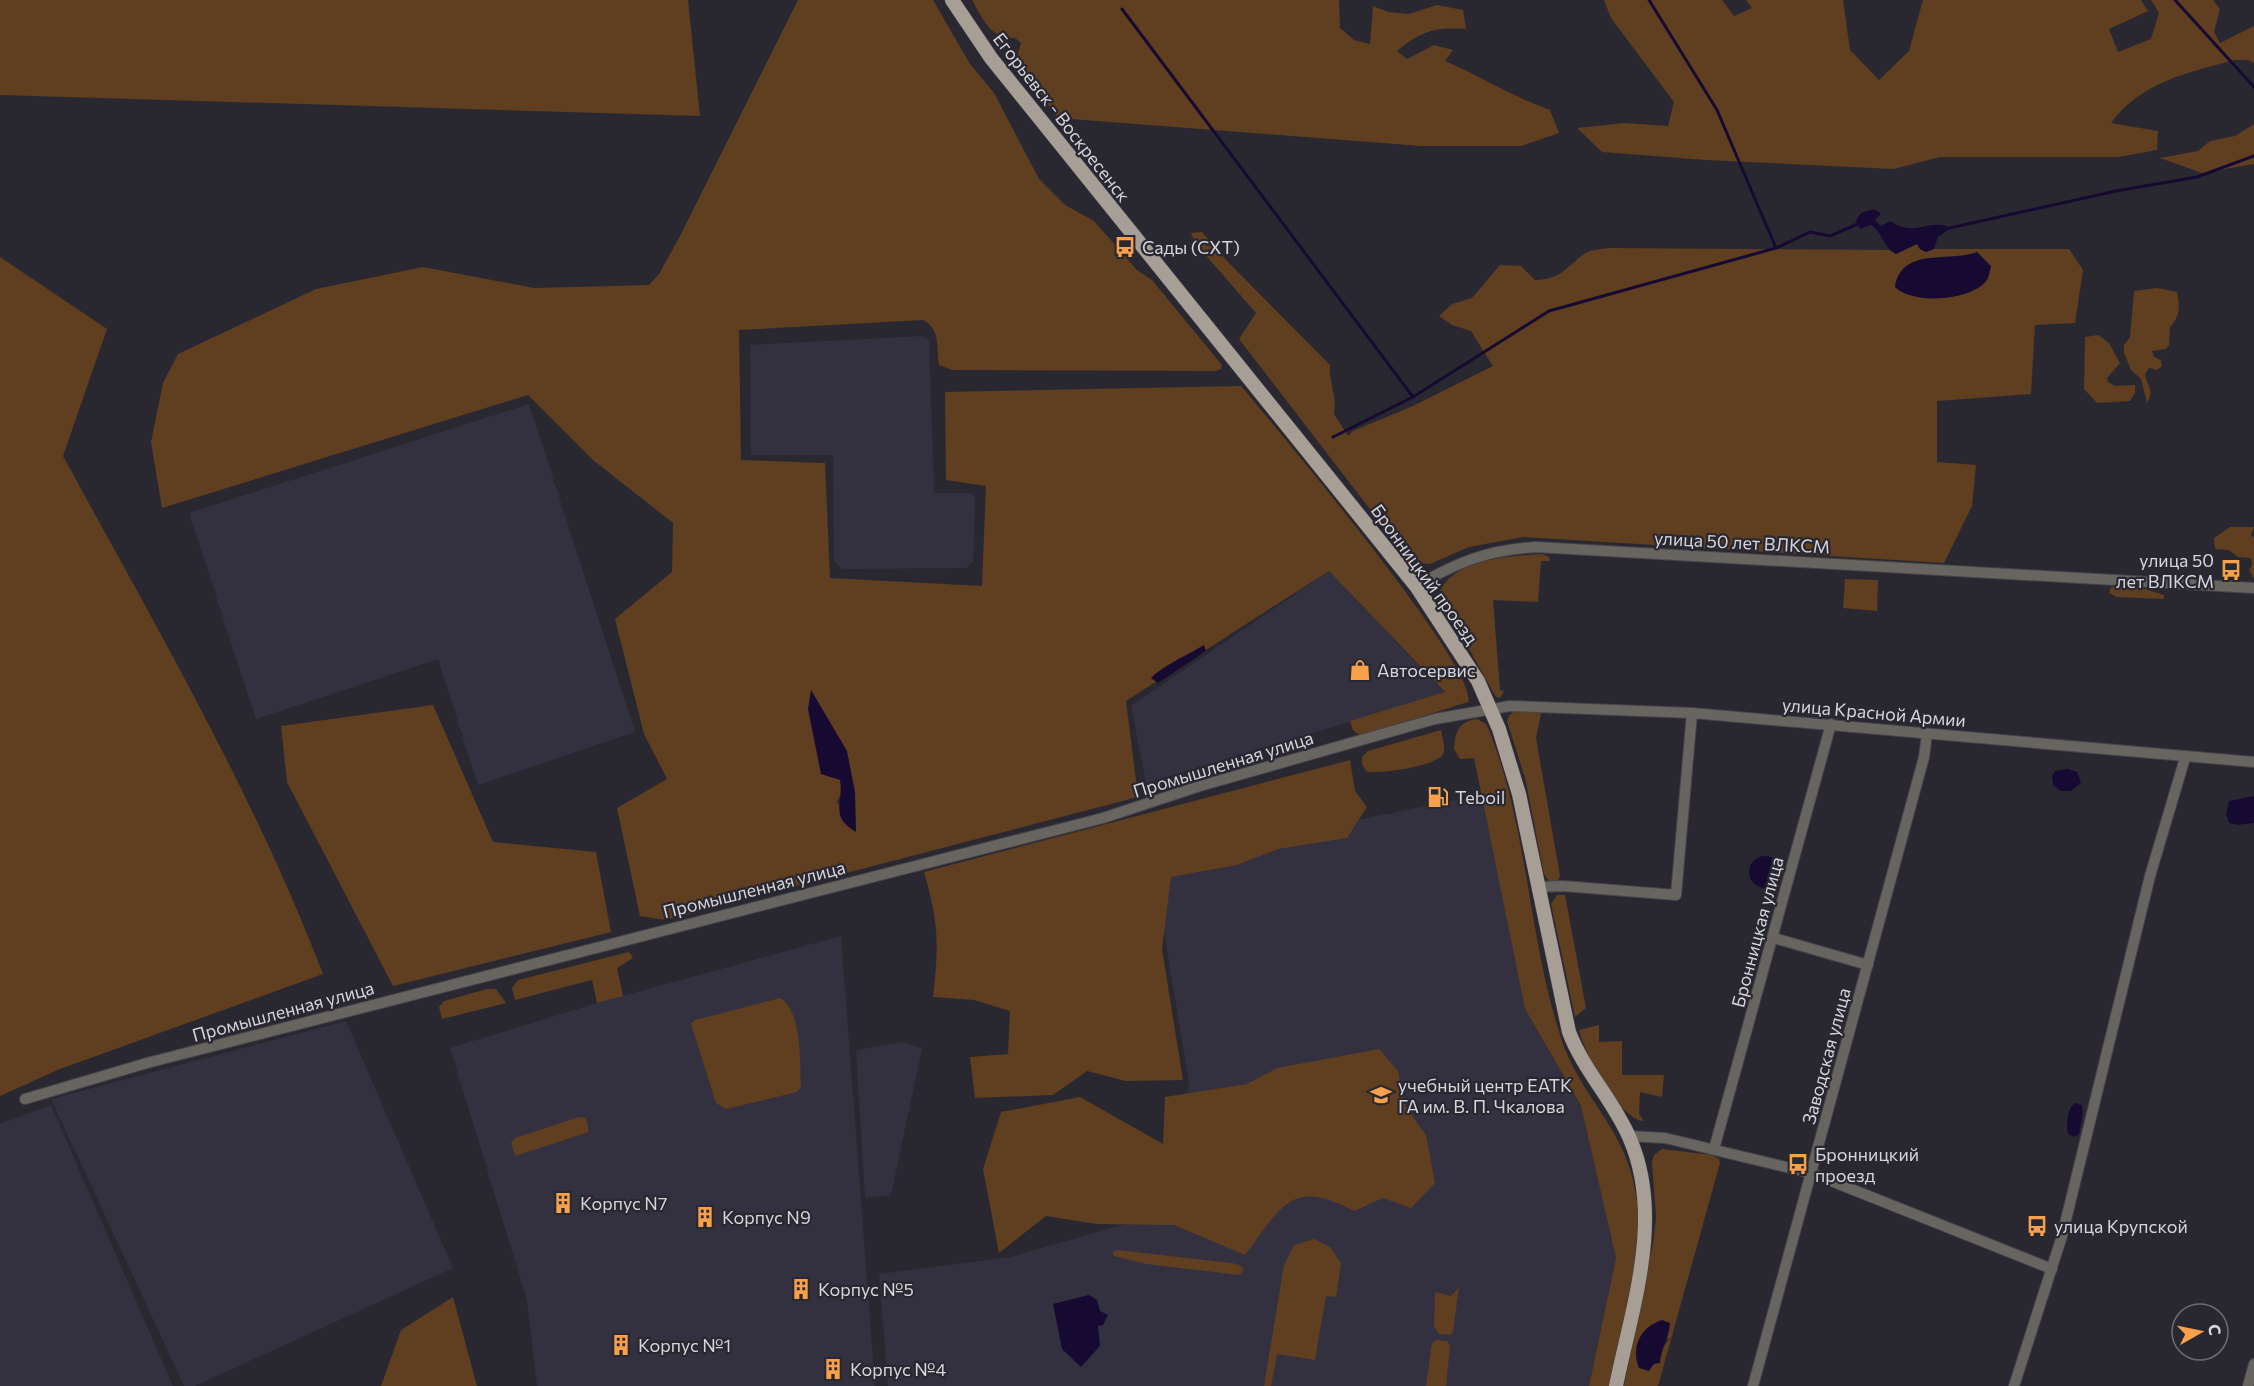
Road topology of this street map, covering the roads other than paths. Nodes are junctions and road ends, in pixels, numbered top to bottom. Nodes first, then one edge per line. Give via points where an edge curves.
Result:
1 (952, 0) edge
2 (1148, 254) joint
3 (1416, 586) junction
4 (2254, 588) edge
5 (1490, 709) junction
6 (1692, 713) junction
7 (1831, 724) junction
8 (1927, 734) junction
9 (2185, 758) junction
10 (2254, 762) edge
11 (1538, 887) junction
12 (1774, 938) junction
13 (1868, 965) junction
14 (24, 1099) dead end
15 (1629, 1136) junction
16 (1714, 1149) junction
17 (1811, 1173) junction
18 (2052, 1269) junction
19 (2254, 1364) edge
20 (1616, 1386) edge
21 (1753, 1386) edge
22 (2014, 1386) edge
23 (2248, 1386) edge

1 - 2 main road, Егорьевск - Воскресенск via 991,58
2 - 3 main road, Бронницкий проезд
3 - 4 street, улица 50 лет ВЛКСМ via 1470,557 1536,547
3 - 5 main road, Бронницкий проезд via 1460,652
5 - 6 street, улица Красной Армии via 1531,705
5 - 11 main road, Бронницкий проезд via 1510,761
5 - 14 street, Промышленная улица via 1435,719 1200,786 1103,819 147,1063
6 - 7 street, улица Красной Армии
6 - 11 street via 1676,895
7 - 8 street, улица Красной Армии
7 - 12 street, Бронницкая улица
8 - 9 street, улица Красной Армии
8 - 13 street, Заводская улица
9 - 10 street, улица Красной Армии
9 - 18 street via 2150,876
11 - 15 main road, Бронницкий проезд via 1569,1032 1581,1061
12 - 13 street
12 - 16 street, Бронницкая улица
13 - 17 street, Заводская улица
15 - 16 street via 1665,1138
15 - 20 main road via 1641,1172 1646,1226
16 - 17 street
17 - 18 street
17 - 21 street, Заводская улица
18 - 22 street
19 - 23 street

